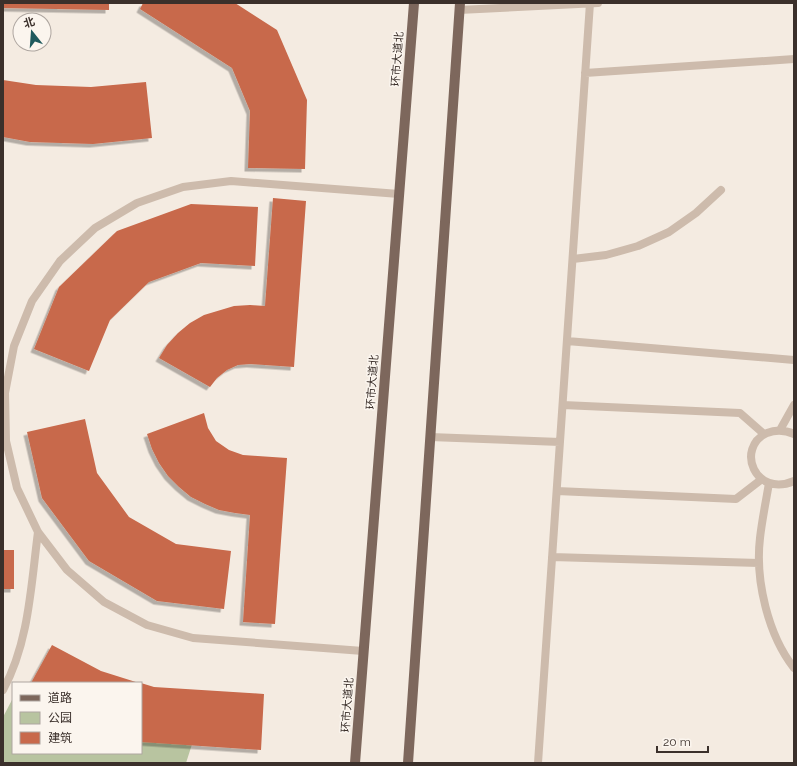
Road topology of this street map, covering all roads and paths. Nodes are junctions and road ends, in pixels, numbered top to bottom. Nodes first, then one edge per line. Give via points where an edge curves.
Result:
1 (590, 3) edge
2 (598, 3) edge
3 (414, 6) edge
4 (459, 7) edge
5 (794, 59) edge
6 (585, 73) junction
7 (721, 190) dead end
8 (399, 194) junction
9 (573, 259) junction
10 (567, 341) junction
11 (794, 360) edge
12 (563, 405) junction
13 (794, 405) edge
14 (780, 430) junction
15 (764, 434) junction
16 (794, 434) edge
17 (430, 437) junction
18 (560, 442) junction
19 (765, 481) junction
20 (794, 481) edge
21 (557, 491) junction
22 (38, 532) junction
23 (552, 557) junction
24 (759, 563) junction
25 (363, 651) junction
26 (794, 668) edge
27 (3, 690) edge
28 (355, 763) edge
29 (408, 763) edge
30 (538, 763) edge

1 - 2 lane
1 - 4 lane
1 - 6 lane
3 - 8 main road, 环市大道北
4 - 17 main road
5 - 6 lane
6 - 9 lane
7 - 9 lane via 696,213 669,232 638,246 606,255
8 - 22 lane via 231,181 183,187 137,203 96,228 60,261 32,301 14,346 5,393 6,442 17,488
8 - 25 main road, 环市大道北
9 - 10 lane
10 - 11 lane
10 - 12 lane
12 - 15 lane via 740,413
12 - 18 lane
13 - 14 lane
14 - 15 lane
14 - 16 lane
15 - 19 lane via 757,440 751,456 756,473
17 - 18 lane
17 - 29 main road
18 - 21 lane
19 - 20 lane via 778,485
19 - 21 lane via 736,499
19 - 24 lane
21 - 23 lane
22 - 25 lane via 68,570 104,602 147,624 194,638
22 - 27 lane via 24,632 10,677
23 - 24 lane
23 - 30 lane
24 - 26 lane via 764,605 775,636
25 - 28 main road, 环市大道北

